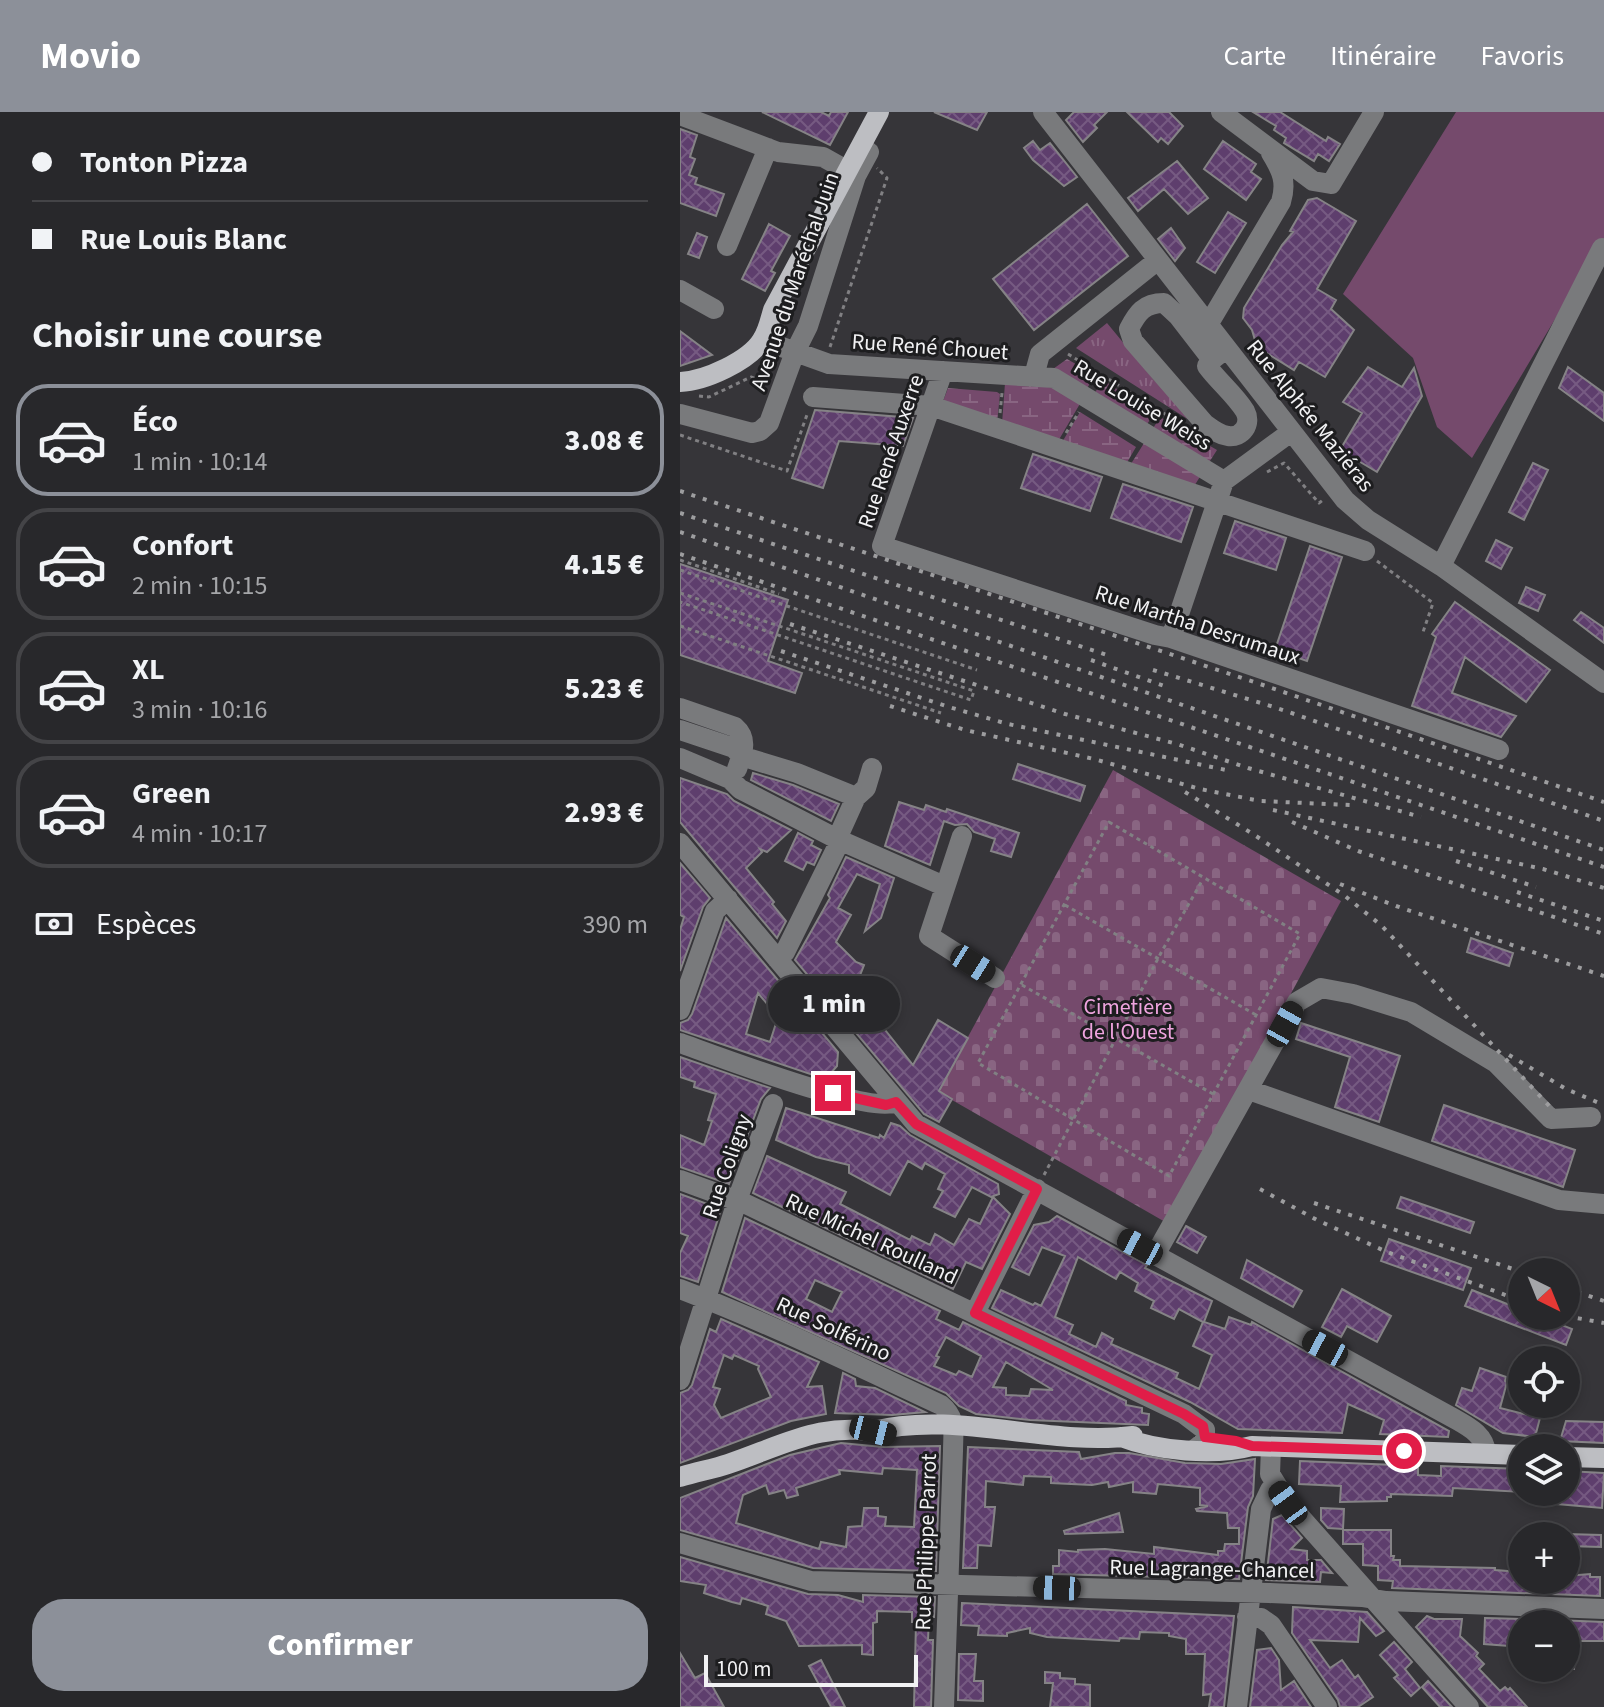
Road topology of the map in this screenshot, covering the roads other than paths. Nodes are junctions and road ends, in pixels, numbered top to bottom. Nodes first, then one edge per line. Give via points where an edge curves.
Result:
1 (881, 112) edge
2 (1043, 112) edge
3 (1221, 112) edge
4 (1374, 112) edge
5 (680, 115) edge
6 (768, 148) junction
7 (1269, 150) junction
8 (848, 171) junction
9 (727, 246) dead end
10 (1603, 249) edge
11 (1158, 260) junction
12 (680, 290) edge
13 (714, 309) dead end
14 (1208, 325) junction
15 (763, 338) junction
16 (795, 352) junction
17 (1219, 355) junction
18 (943, 371) junction
19 (1034, 376) junction
20 (680, 382) edge
21 (813, 397) dead end
22 (931, 406) junction
23 (680, 414) edge
24 (1291, 432) junction
25 (1224, 481) junction
26 (1216, 502) junction
27 (882, 546) joint
28 (1365, 551) road end
29 (1441, 566) junction
30 (1171, 638) junction
31 (1601, 673) edge
32 (680, 708) edge
33 (680, 730) edge
34 (1499, 750) dead end
35 (741, 756) junction
36 (680, 758) edge
37 (872, 768) dead end
38 (730, 779) junction
39 (856, 797) junction
40 (962, 836) dead end
41 (837, 839) junction
42 (680, 843) edge
43 (944, 886) junction
44 (728, 899) junction
45 (777, 959) junction
46 (995, 978) dead end
47 (680, 1010) edge
48 (680, 1043) edge
49 (1249, 1090) junction
50 (896, 1102) junction
51 (773, 1104) dead end
52 (1591, 1117) dead end
53 (680, 1180) edge
54 (1037, 1189) junction
55 (738, 1202) junction
56 (1604, 1204) edge
57 (1155, 1255) junction
58 (680, 1289) edge
59 (707, 1298) junction
60 (975, 1313) junction
61 (680, 1380) edge
62 (953, 1432) junction
63 (1200, 1443) junction
64 (1261, 1447) junction
65 (1486, 1453) junction
66 (1508, 1454) edge
67 (1580, 1457) edge
68 (1604, 1458) edge
69 (729, 1464) junction
70 (680, 1477) edge
71 (1275, 1486) junction
72 (680, 1490) edge
73 (680, 1543) edge
74 (948, 1585) junction
75 (1250, 1594) junction
76 (1373, 1599) junction
77 (1604, 1609) edge
78 (1247, 1617) junction
79 (944, 1707) edge
80 (1237, 1707) edge
81 (1327, 1707) edge
82 (1469, 1707) edge

1 - 8 main road, Avenue du Maréchal Juin
1 - 16 street, Avenue du Maréchal Juin
2 - 11 street, Rue Alphée Maziéras
3 - 7 street
4 - 7 street via 1331,184 1313,181
5 - 6 street
6 - 8 street via 823,157
6 - 9 street
7 - 14 street via 1282,170 1281,202
8 - 15 main road, Avenue du Maréchal Juin
10 - 29 street
11 - 14 street, Rue Alphée Maziéras
11 - 19 street, Rue René Chouet via 1040,354
12 - 13 street
14 - 17 street, Rue Alphée Maziéras
15 - 16 street, Rue René Chouet
15 - 20 main road, Avenue du Maréchal Juin via 729,367
16 - 18 street, Rue René Chouet via 829,364
16 - 23 street, Avenue du Maréchal Juin via 772,416 760,431
17 - 17 street via 1164,303 1144,307 1129,329 1133,341 1205,424 1233,437 1248,423 1246,413 1207,366
17 - 24 street, Rue Alphée Maziéras
18 - 19 street, Rue René Chouet
18 - 22 street, Rue René Auxerre
19 - 25 street, Rue Louise Weiss via 1054,378
21 - 22 street
22 - 26 street
22 - 27 street, Rue René Auxerre
24 - 25 street
24 - 29 street, Rue Alphée Maziéras via 1345,500
25 - 26 street
26 - 28 street
26 - 30 street
27 - 30 street, Rue Martha Desrumaux
29 - 31 street, Rue Alphée Maziéras
30 - 34 street, Rue Martha Desrumaux
32 - 35 street via 735,727 744,741
33 - 35 street via 734,748
35 - 38 street
35 - 39 street
36 - 38 street
37 - 39 street via 866,788
38 - 41 street
39 - 41 street
40 - 43 street
41 - 43 street
41 - 45 street via 785,952
42 - 44 street
43 - 46 street via 929,936
44 - 45 street
44 - 47 street via 715,911
45 - 50 street
48 - 50 street via 855,1100
49 - 52 street via 1297,1002 1321,988 1411,1012 1496,1063 1551,1119
49 - 56 street via 1559,1200
49 - 57 street
50 - 54 street via 916,1124
51 - 55 street, Rue Coligny
53 - 55 street, Rue Michel Roulland
54 - 57 street
54 - 60 street
55 - 59 street, Rue Coligny
55 - 60 street, Rue Michel Roulland
57 - 65 street via 1460,1422 1476,1433
58 - 59 street, Rue Solférino
59 - 61 street, Rue Coligny
59 - 62 street, Rue Solférino via 941,1405 950,1413
60 - 63 street, Rue Michel Roulland via 1184,1414 1203,1426
62 - 63 main road via 1145,1434
62 - 69 main road via 897,1425 807,1434
62 - 74 street, Rue Philippe Parrot
63 - 64 main road via 1236,1441
64 - 65 main road
64 - 71 street
65 - 66 main road
67 - 68 main road
69 - 70 main road
69 - 72 main road
71 - 75 street via 1261,1509
71 - 76 street
73 - 74 street, Rue Lagrange-Chancel via 811,1581
74 - 75 street, Rue Lagrange-Chancel
74 - 79 street, Rue Philippe Parrot
75 - 76 street, Rue Lagrange-Chancel
75 - 78 street
76 - 77 street, Rue Lagrange-Chancel
76 - 82 street
78 - 80 street
78 - 81 street via 1271,1625

